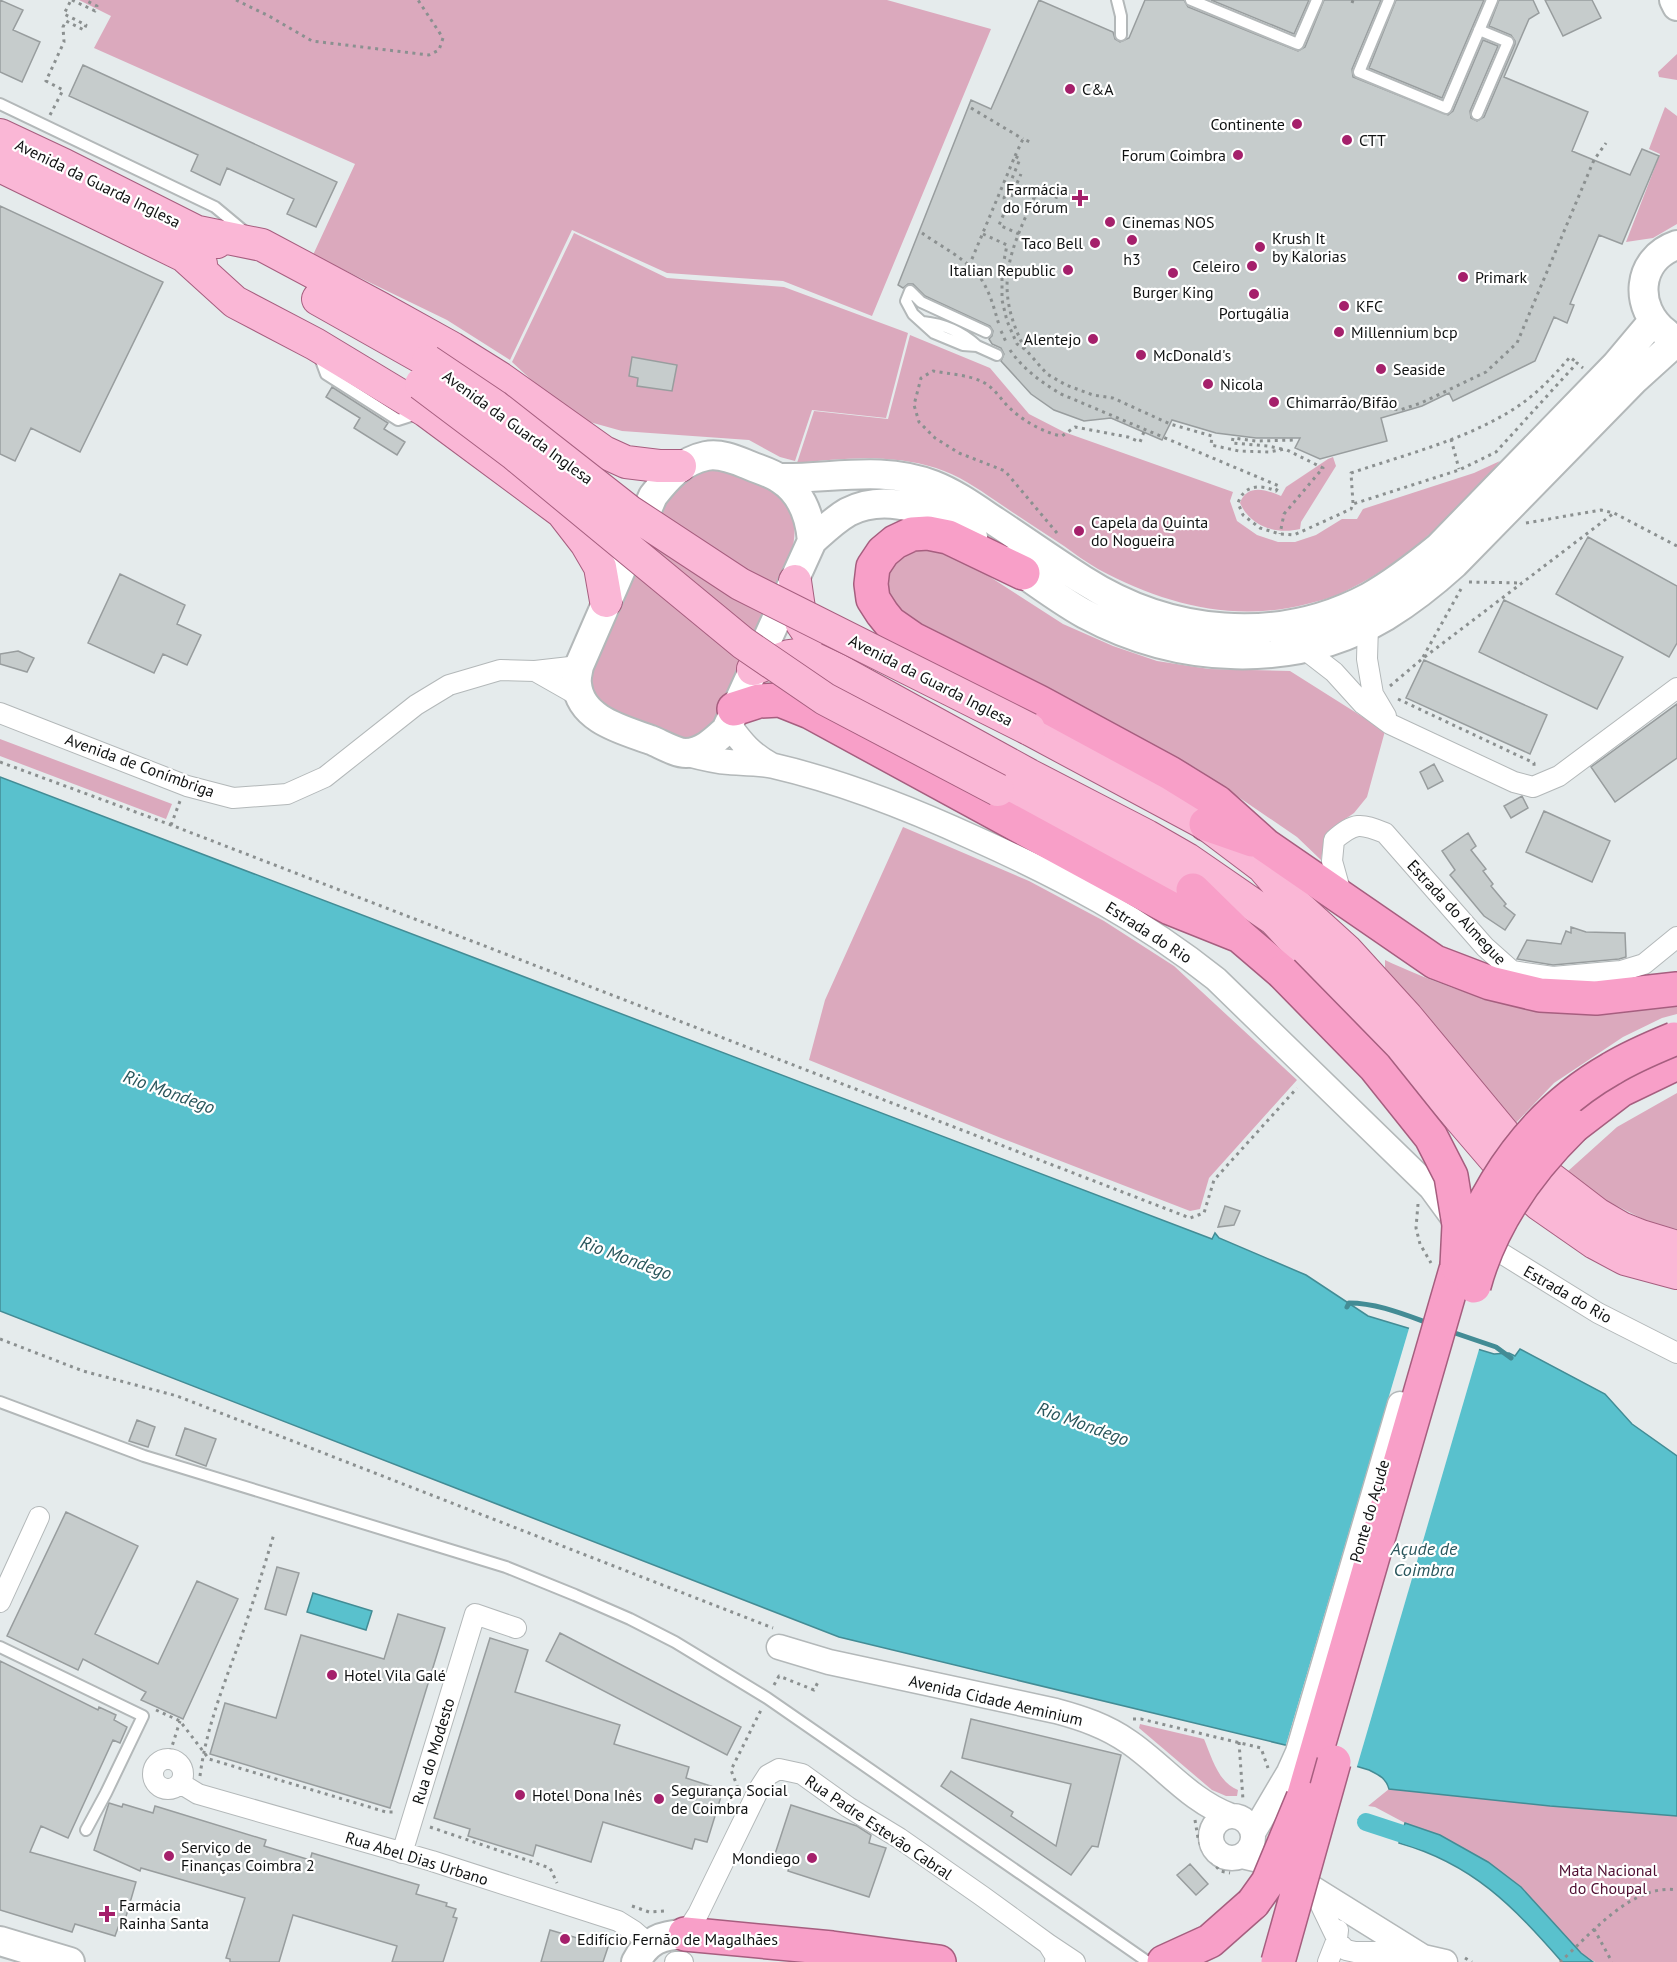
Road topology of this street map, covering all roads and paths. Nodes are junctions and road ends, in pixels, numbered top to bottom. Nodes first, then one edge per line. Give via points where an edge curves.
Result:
1 (72, 0) edge
2 (85, 0) edge
3 (236, 0) edge
4 (418, 0) edge
5 (1117, 0) edge
6 (1191, 0) edge
7 (1317, 0) edge
8 (1389, 0) edge
9 (1492, 0) edge
10 (1674, 0) edge
11 (1677, 6) edge
12 (1479, 30) junction
13 (1121, 35) dead end
14 (0, 104) edge
15 (971, 108) dead end
16 (1478, 114) dead end
17 (46, 125) junction
18 (0, 135) edge
19 (1023, 139) junction
20 (1030, 142) dead end
21 (1606, 144) dead end
22 (1016, 156) junction
23 (0, 166) edge
24 (1021, 174) dead end
25 (1058, 198) dead end
26 (1007, 206) junction
27 (922, 233) dead end
28 (982, 234) junction
29 (1019, 234) junction
30 (190, 243) junction
31 (262, 245) junction
32 (1677, 245) edge
33 (969, 266) junction
34 (1653, 321) junction
35 (986, 332) dead end
36 (1677, 340) edge
37 (1026, 350) junction
38 (997, 355) dead end
39 (1577, 363) junction
40 (1599, 384) junction
41 (425, 386) junction
42 (1387, 408) dead end
43 (1145, 429) junction
44 (1451, 439) junction
45 (1296, 440) dead end
46 (1285, 449) junction
47 (680, 466) junction
48 (1459, 470) junction
49 (780, 478) junction
50 (1353, 504) junction
51 (1614, 513) junction
52 (1522, 524) dead end
53 (1280, 534) junction
54 (1062, 537) dead end
55 (812, 541) junction
56 (1677, 546) edge
57 (1023, 573) junction
58 (1473, 576) dead end
59 (795, 581) junction
60 (1465, 582) junction
61 (1524, 583) junction
62 (1457, 588) dead end
63 (606, 601) junction
64 (1368, 625) junction
65 (1303, 648) junction
66 (1422, 659) junction
67 (579, 666) junction
68 (753, 669) junction
69 (535, 671) junction
70 (1677, 688) edge
71 (579, 696) junction
72 (0, 713) edge
73 (731, 717) junction
74 (1390, 724) junction
75 (684, 753) junction
76 (0, 762) edge
77 (771, 765) junction
78 (187, 786) junction
79 (1533, 787) junction
80 (1206, 824) junction
81 (171, 825) junction
82 (1265, 845) junction
83 (1193, 890) junction
84 (1342, 897) junction
85 (1292, 901) junction
86 (1240, 936) junction
87 (1677, 937) edge
88 (1292, 961) junction
89 (1677, 989) edge
90 (1676, 1047) edge
91 (1297, 1088) dead end
92 (1419, 1202) dead end
93 (1455, 1225) junction
94 (1677, 1247) edge
95 (1442, 1268) junction
96 (1677, 1273) edge
97 (0, 1339) edge
98 (1677, 1353) edge
99 (0, 1402) edge
100 (39, 1517) dead end
101 (274, 1534) dead end
102 (0, 1602) edge
103 (516, 1628) dead end
104 (779, 1639) joint
105 (0, 1647) edge
106 (152, 1708) dead end
107 (1125, 1720) dead end
108 (180, 1721) junction
109 (1239, 1741) junction
110 (203, 1751) junction
111 (168, 1759) joint
112 (1285, 1784) junction
113 (198, 1794) junction
114 (1192, 1805) junction
115 (414, 1812) junction
116 (1242, 1826) junction
117 (86, 1830) dead end
118 (1211, 1834) junction
119 (402, 1853) junction
120 (1309, 1877) junction
121 (567, 1886) dead end
122 (1677, 1890) edge
123 (628, 1905) dead end
124 (1364, 1922) junction
125 (1594, 1929) junction
126 (1337, 1939) junction
127 (0, 1941) edge
128 (669, 1949) edge
129 (1052, 1953) edge
130 (1354, 1956) edge
131 (1427, 1958) edge
132 (70, 1962) edge
133 (939, 1962) edge
134 (1075, 1962) edge
135 (1148, 1962) edge
136 (1164, 1962) edge
137 (1263, 1962) edge
138 (1278, 1962) edge
139 (1297, 1962) edge
140 (1328, 1962) edge
141 (1561, 1962) edge
142 (1612, 1962) edge

1 - 2 path via 95,11 97,6
1 - 17 path via 64,14 86,25 84,30 66,21 63,27 64,42 46,81 63,90
3 - 4 path via 312,41 429,55 439,50 443,39
5 - 13 lane
6 - 7 lane via 1298,44
8 - 12 lane via 1359,72 1446,108
9 - 12 lane
10 - 11 main road
12 - 16 lane via 1508,42
14 - 17 lane, Avenida da Guarda Inglesa
15 - 19 path
17 - 31 lane, Avenida da Guarda Inglesa via 215,207
18 - 30 main road, Avenida da Guarda Inglesa via 64,165
19 - 20 path
19 - 22 path
21 - 42 path via 1594,160 1517,343 1486,372 1421,403 1400,410
22 - 26 path via 1020,159 1004,198
22 - 28 path
23 - 30 main road, Avenida da Guarda Inglesa
24 - 26 path
25 - 29 path via 1038,189
26 - 29 path via 999,225
27 - 33 path
28 - 33 path
28 - 37 path via 1007,245 1002,300 1017,344
29 - 37 path via 1007,272 1007,300
30 - 31 main road
30 - 41 main road, Avenida da Guarda Inglesa via 274,302
30 - 41 main road via 235,302 315,344
31 - 47 main road via 452,348 604,452 626,462
32 - 34 main road via 1653,261 1643,284 1646,309
33 - 43 path via 991,298 1005,342 1018,362 1061,394
34 - 36 main road
34 - 40 main road
35 - 38 lane via 921,302 910,291 906,302 934,333
36 - 64 main road via 1454,564 1428,587
37 - 46 path via 1047,374 1066,385 1093,396 1113,398 1170,424 1212,436 1211,445 1269,453
39 - 40 path
39 - 44 path via 1570,357 1543,387 1516,408
39 - 48 path via 1497,452
40 - 49 main road via 1439,547 1409,571 1341,610 1270,627 1217,628 1155,615 1085,581 958,497 910,478 876,473
41 - 63 main road via 562,512 600,567
41 - 80 main road, Avenida da Guarda Inglesa, bridge via 495,406 629,511 740,584 1029,729
41 - 83 main road, Avenida da Guarda Inglesa, bridge via 514,454 743,643 825,699
43 - 53 path via 1279,486 1276,491 1256,486 1247,489 1238,503 1250,522
43 - 54 path via 1140,442 1075,427 1062,436 1050,434 1013,412 984,382 933,371 921,378 914,405 919,422 959,453 1005,471
44 - 48 path
44 - 50 path via 1351,473
45 - 46 path via 1233,438 1232,443
46 - 53 path via 1323,468 1284,514
47 - 49 main road via 709,455 732,458
47 - 63 main road via 653,496
48 - 50 path
49 - 55 main road via 806,509
50 - 53 path via 1352,509 1294,535
51 - 52 path via 1601,510
51 - 56 path
51 - 61 path
55 - 57 main road via 848,512 884,504 912,507 962,530
55 - 59 main road
57 - 65 main road via 1085,614 1147,641 1185,651 1226,655
57 - 82 highway via 948,537 912,534 883,552 873,567 871,584 873,599 882,614 913,639 1170,773 1217,802
58 - 60 path
59 - 68 main road
59 - 85 main road via 801,622 820,644 1190,839 1253,882
60 - 61 path
60 - 62 path
60 - 66 path
61 - 66 path
63 - 67 main road
64 - 65 main road
64 - 74 street via 1367,659 1373,694
65 - 74 street
66 - 79 path via 1387,688 1398,699 1534,763
67 - 69 street, Avenida de Conímbriga
67 - 71 main road
68 - 73 main road
68 - 88 main road via 804,654 1187,859 1274,919
69 - 71 street, Avenida de Conímbriga
69 - 78 street, Avenida de Conímbriga via 500,670 449,685 416,705 325,777 287,794 232,798
70 - 79 street via 1559,776
71 - 75 main road via 604,722
72 - 78 street, Avenida de Conímbriga
73 - 75 main road via 726,730 712,744
73 - 77 street, Estrada do Rio via 744,746
73 - 86 highway via 759,701 780,700 810,712 1170,908
74 - 79 street via 1514,782
75 - 77 street, Estrada do Rio via 725,762
76 - 81 path
77 - 93 street, Estrada do Rio via 911,809 1039,867 1184,953 1216,979 1431,1188
78 - 81 path
80 - 82 highway
80 - 85 main road, Avenida da Guarda Inglesa via 1263,867
81 - 91 path via 1190,1218 1204,1212 1214,1180
82 - 84 highway
83 - 86 highway
83 - 88 main road, Avenida da Guarda Inglesa via 1238,912
84 - 87 street, Estrada do Almegue via 1332,861 1334,840 1348,829 1365,825 1385,833 1485,947 1512,971 1553,977 1621,972 1644,964
84 - 89 highway via 1435,962 1490,982 1540,995 1596,998
85 - 94 main road via 1361,966 1524,1158 1597,1214 1641,1236
86 - 88 highway
88 - 95 highway, bridge via 1431,1137 1451,1176 1459,1225
88 - 96 main road via 1386,1032 1512,1179 1539,1204 1625,1259
90 - 95 highway, bridge via 1639,1054 1610,1070 1532,1132 1495,1181
90 - 120 highway, bridge via 1551,1148 1530,1173 1497,1226 1479,1268 1334,1762
92 - 95 path via 1416,1228 1420,1244 1431,1261
93 - 95 street, Ponte do Açude
93 - 98 street, Estrada do Rio via 1598,1313
95 - 112 highway
95 - 112 street, Ponte do Açude via 1298,1752
97 - 104 path via 83,1371 177,1396
99 - 135 lane via 162,1462 498,1564 630,1619 767,1698
100 - 102 street
101 - 110 path
103 - 115 street, Rua do Modesto via 475,1614
104 - 114 street, Avenida Cidade Aeminium via 829,1662 1056,1711 1102,1726 1128,1742
105 - 117 lane via 143,1716
106 - 108 path
107 - 109 path via 1141,1719
108 - 110 path
108 - 111 path
109 - 112 path via 1261,1748
109 - 116 path
110 - 113 path
110 - 115 path via 209,1759 386,1812
111 - 113 street, Rua Abel Dias Urbano via 153,1770 157,1785 171,1789 180,1783
112 - 116 street, Ponte do Açude
112 - 136 highway, bridge via 1268,1882 1253,1903 1210,1941
112 - 137 highway, bridge
113 - 119 street, Rua Abel Dias Urbano
114 - 116 street
114 - 116 path via 1197,1838 1220,1871
114 - 118 street
115 - 119 street, Rua do Modesto
115 - 121 path via 430,1827 550,1868 557,1883
116 - 118 street, Ponte do Açude via 1218,1822
116 - 118 street via 1234,1858 1220,1854
116 - 120 street via 1272,1863
119 - 128 street, Rua Abel Dias Urbano via 618,1921
120 - 124 street
120 - 126 street
120 - 138 highway, bridge
120 - 139 highway, bridge
122 - 125 path via 1666,1889 1632,1900
123 - 128 path via 649,1912
124 - 126 street via 1356,1918 1347,1920 1338,1930
124 - 130 street via 1370,1938
124 - 131 street
125 - 141 path
125 - 142 path
126 - 130 street via 1346,1950 1355,1952
126 - 140 street
127 - 132 main road
128 - 129 street, Rua Padre Estevão Cabral via 698,1914 759,1789 768,1775 779,1769 802,1774 899,1838
128 - 133 highway via 832,1948
129 - 134 street
130 - 131 street

